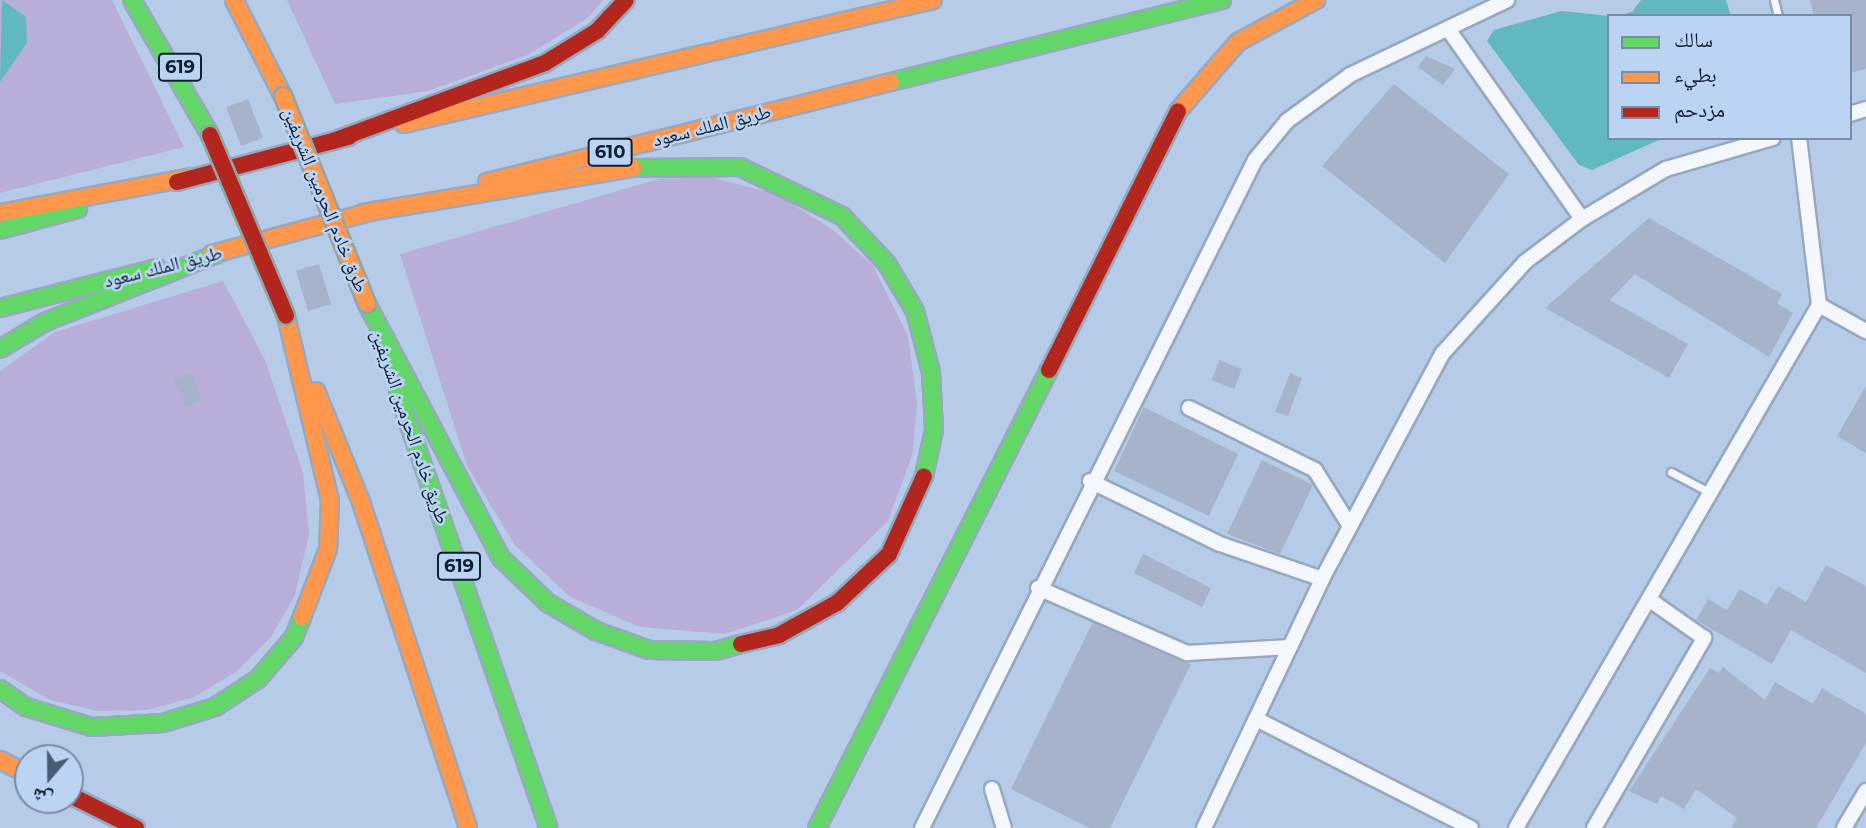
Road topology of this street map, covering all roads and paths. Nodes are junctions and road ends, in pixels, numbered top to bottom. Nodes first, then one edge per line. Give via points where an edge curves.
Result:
1 (132, 0) edge
2 (149, 0) edge
3 (234, 0) edge
4 (252, 0) edge
5 (626, 0) edge
6 (933, 0) edge
7 (1222, 0) edge
8 (1316, 0) edge
9 (1507, 0) edge
10 (1448, 29) junction
11 (283, 96) junction
12 (210, 135) junction
13 (1766, 140) edge
14 (1799, 140) edge
15 (332, 141) junction
16 (193, 177) junction
17 (0, 213) edge
18 (363, 213) junction
19 (1582, 219) junction
20 (0, 230) edge
21 (227, 250) junction
22 (367, 304) junction
23 (1819, 305) junction
24 (0, 308) edge
25 (286, 316) junction
26 (1866, 331) edge
27 (0, 349) edge
28 (1189, 408) dead end
29 (1671, 472) dead end
30 (1090, 481) junction
31 (1711, 493) junction
32 (1350, 526) junction
33 (1322, 579) junction
34 (1038, 588) junction
35 (1650, 600) junction
36 (1290, 647) junction
37 (0, 689) edge
38 (1256, 719) junction
39 (992, 789) dead end
40 (1866, 791) edge
41 (84, 802) edge
42 (136, 828) edge
43 (468, 828) edge
44 (549, 828) edge
45 (817, 828) edge
46 (922, 828) edge
47 (1004, 828) edge
48 (1204, 828) edge
49 (1471, 828) edge
50 (1516, 828) edge
51 (1594, 828) edge
52 (1844, 828) edge

1 - 12 main road
2 - 12 main road, 619
3 - 11 main road, 619
4 - 11 main road
5 - 15 main road via 597,31 545,64
6 - 15 main road
7 - 18 main road, طريق الملك سعود / 610
8 - 45 main road via 1238,42 1171,119 967,538
9 - 10 street
10 - 19 street
10 - 30 street via 1315,97 1255,160
11 - 22 main road, طرق خادم الحرمين الشريفين / 619, bridge
12 - 25 main road, 619, bridge
13 - 19 street via 1667,169
14 - 23 street
15 - 16 main road
16 - 17 main road
16 - 20 main road
18 - 21 main road, طريق الملك سعود / 610
18 - 22 main road via 665,163 740,167 795,188 842,216 887,264 915,311 931,372 934,430 920,492 889,554 837,603 779,635 715,651 649,650 596,631 548,603 501,558
19 - 32 street via 1525,262 1442,354
21 - 24 main road, طريق الملك سعود / 610
21 - 27 main road via 46,322
22 - 44 main road, طريق خادم الحرمين الشريفين / 619
23 - 26 street
23 - 31 street
25 - 37 main road via 330,500 328,549 294,637 258,679 215,707 163,723 92,727 26,707
25 - 43 main road, 619 via 361,502
28 - 32 street via 1315,470
29 - 31 lane
30 - 33 street via 1220,544
30 - 34 street
31 - 35 street
32 - 33 street
33 - 36 street
34 - 36 street via 1187,653
34 - 46 street
35 - 50 street
35 - 51 street via 1704,638
36 - 38 street
38 - 48 street
38 - 49 street
39 - 47 street
40 - 52 street
41 - 42 main road

